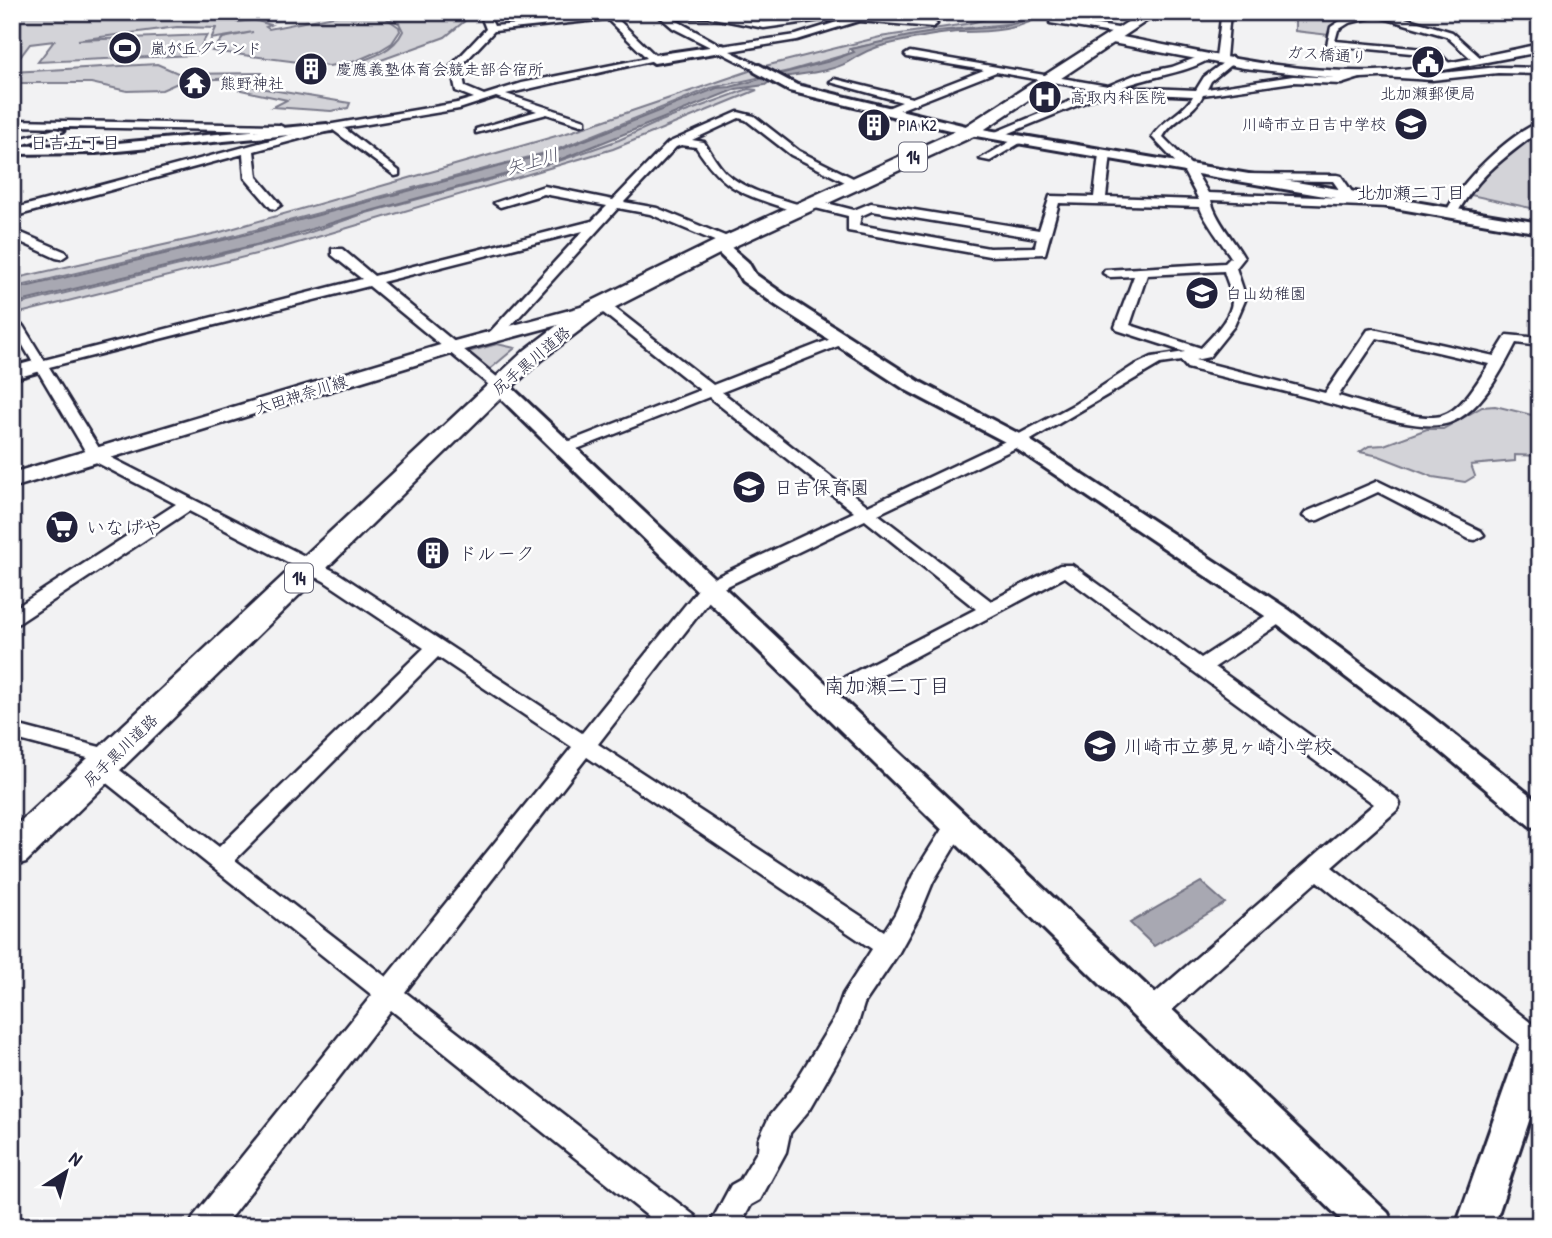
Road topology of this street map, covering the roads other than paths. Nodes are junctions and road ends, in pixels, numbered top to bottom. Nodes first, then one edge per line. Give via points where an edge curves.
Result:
1 (448, 12) edge
2 (483, 13) edge
3 (1153, 13) edge
4 (1377, 13) edge
5 (607, 14) edge
6 (662, 14) edge
7 (1226, 14) edge
8 (861, 15) edge
9 (1053, 22) dead end
10 (749, 23) junction
11 (933, 24) dead end
12 (727, 27) dead end
13 (491, 29) junction
14 (704, 32) dead end
15 (693, 34) junction
16 (1118, 35) junction
17 (723, 49) junction
18 (1538, 51) edge
19 (910, 55) dead end
20 (1220, 58) junction
21 (654, 59) junction
22 (1477, 59) junction
23 (1447, 66) junction
24 (759, 69) joint
25 (995, 69) junction
26 (1540, 71) edge
27 (1382, 74) junction
28 (1360, 75) junction
29 (1047, 79) junction
30 (835, 82) dead end
31 (1111, 89) junction
32 (1200, 93) junction
33 (496, 94) junction
34 (483, 98) junction
35 (914, 102) junction
36 (547, 111) junction
37 (889, 111) junction
38 (581, 122) dead end
39 (12, 124) edge
40 (80, 124) junction
41 (1540, 125) edge
42 (331, 128) junction
43 (480, 131) dead end
44 (970, 131) junction
45 (287, 132) junction
46 (997, 135) junction
47 (1022, 139) junction
48 (678, 141) junction
49 (12, 147) edge
50 (248, 150) junction
51 (1105, 154) junction
52 (986, 159) dead end
53 (1188, 168) junction
54 (395, 173) dead end
55 (855, 183) junction
56 (1100, 200) junction
57 (1204, 200) junction
58 (616, 202) junction
59 (1398, 203) junction
60 (500, 204) dead end
61 (275, 205) dead end
62 (805, 206) junction
63 (1451, 212) junction
64 (12, 213) edge
65 (855, 214) junction
66 (596, 224) junction
67 (1540, 228) edge
68 (12, 233) edge
69 (1045, 235) junction
70 (724, 244) junction
71 (337, 253) dead end
72 (61, 255) dead end
73 (1229, 267) junction
74 (1142, 271) junction
75 (1110, 273) dead end
76 (373, 281) junction
77 (597, 308) junction
78 (18, 329) dead end
79 (494, 336) junction
80 (841, 340) junction
81 (1540, 342) edge
82 (454, 347) junction
83 (1204, 354) junction
84 (1186, 358) junction
85 (1499, 362) junction
86 (41, 365) junction
87 (12, 373) edge
88 (499, 386) junction
89 (711, 392) junction
90 (1329, 398) junction
91 (1018, 441) junction
92 (566, 448) junction
93 (96, 456) junction
94 (12, 481) edge
95 (189, 503) junction
96 (866, 512) junction
97 (1312, 516) dead end
98 (1475, 535) dead end
99 (311, 568) junction
100 (710, 587) junction
101 (990, 610) junction
102 (1280, 615) junction
103 (12, 619) edge
104 (436, 647) junction
105 (1200, 668) junction
106 (825, 696) junction
107 (12, 731) edge
108 (585, 745) junction
109 (107, 763) junction
110 (1540, 819) edge
111 (957, 824) junction
112 (12, 852) edge
113 (220, 861) junction
114 (1318, 868) junction
115 (888, 947) junction
116 (388, 994) junction
117 (1153, 1011) junction
118 (1539, 1039) edge
119 (1532, 1089) edge
120 (205, 1226) edge
121 (684, 1226) edge
122 (724, 1226) edge
123 (1375, 1226) edge
124 (1475, 1226) edge

1 - 2 street
2 - 13 street
3 - 7 street
3 - 16 main road, 尻手黒川道路 / 14
4 - 22 street via 1450,34
4 - 23 street via 1346,21 1334,29 1330,43 1436,53
5 - 13 street via 583,21
5 - 21 street
6 - 10 street via 708,14
6 - 15 street
7 - 20 street
8 - 10 street
8 - 11 street
8 - 17 street via 797,37
9 - 16 street
10 - 12 street
13 - 34 street via 457,66 460,89
14 - 15 street
15 - 17 street
16 - 20 main road, ガス橋通り
16 - 29 main road, 尻手黒川道路 / 14
17 - 21 street
17 - 24 street
18 - 22 main road, ガス橋通り
19 - 25 street
20 - 28 main road, ガス橋通り
20 - 31 street via 1140,76
20 - 32 street
21 - 33 street
22 - 23 main road, ガス橋通り
23 - 27 main road, ガス橋通り
24 - 37 street via 789,86
25 - 29 street
25 - 35 street
26 - 27 street via 1432,77
27 - 28 main road, ガス橋通り
28 - 32 street via 1341,81 1293,79
29 - 31 street
29 - 44 main road, 尻手黒川道路 / 14
30 - 35 street
31 - 32 street
31 - 46 street
32 - 53 street via 1157,137
33 - 34 street
33 - 36 street
34 - 42 street
35 - 37 street
36 - 38 street
36 - 43 street
37 - 44 street
39 - 40 street
40 - 45 street via 279,128
40 - 49 street
41 - 63 street via 1492,162 1457,197
42 - 45 street
42 - 50 street
42 - 54 street
44 - 46 street
44 - 55 main road, 尻手黒川道路 / 14
45 - 49 street via 96,149
46 - 47 street
47 - 51 street
47 - 52 street
48 - 55 street via 738,115 750,118 795,153
48 - 58 street
48 - 62 street via 700,144 730,181 757,194
50 - 61 street via 251,178
50 - 64 street
51 - 53 street
51 - 56 street
53 - 57 street
53 - 59 street
55 - 62 main road, 尻手黒川道路 / 14
56 - 57 street
56 - 69 street via 1054,200
57 - 59 street
57 - 73 street via 1208,215 1238,258
58 - 60 street via 544,190
58 - 66 street
58 - 70 street via 653,211
59 - 63 street
62 - 65 street
62 - 70 main road, 尻手黒川道路 / 14
63 - 67 street
65 - 69 street via 871,207
65 - 69 street via 852,228 989,252 1040,251
66 - 76 street
66 - 79 street
68 - 72 street
70 - 77 main road, 尻手黒川道路 / 14
70 - 80 street via 760,286
71 - 76 street
73 - 74 street
73 - 83 street via 1238,305
74 - 75 street
74 - 83 street via 1122,327
76 - 82 street
76 - 86 street
77 - 79 main road, 大田神奈川線
77 - 88 main road, 尻手黒川道路 / 14
77 - 89 street
78 - 86 street
79 - 82 main road, 大田神奈川線
80 - 89 street
80 - 91 street via 913,386
81 - 85 street via 1512,338
82 - 88 street
82 - 93 main road, 大田神奈川線
83 - 84 street
84 - 90 street via 1192,365
84 - 91 street via 1157,360 1138,369
85 - 90 street via 1486,382 1446,419 1432,421
85 - 90 street via 1373,333
86 - 87 street
86 - 93 street
88 - 92 street
88 - 99 main road, 尻手黒川道路 / 14
89 - 92 street
89 - 96 street
91 - 96 street
91 - 102 street
92 - 100 street
93 - 94 main road, 大田神奈川線
93 - 95 street
95 - 99 street
95 - 103 street
96 - 100 street
96 - 101 street
97 - 98 street via 1378,485
99 - 104 street via 392,615
99 - 109 main road, 尻手黒川道路 / 14
100 - 106 street
100 - 108 street
101 - 105 street via 1066,569
101 - 106 street
102 - 105 street
102 - 110 street
104 - 108 street
104 - 113 street
105 - 114 street via 1390,804
106 - 111 street
107 - 109 street
108 - 115 street
108 - 116 street
109 - 112 main road, 尻手黒川道路 / 14
109 - 113 street
111 - 115 street via 921,881
111 - 117 street
113 - 116 street
114 - 117 street
114 - 118 street
115 - 122 street via 852,1002 848,1019 800,1100 791,1107 750,1190 741,1195
116 - 120 street
116 - 121 street
117 - 123 street
118 - 119 street
119 - 124 street

